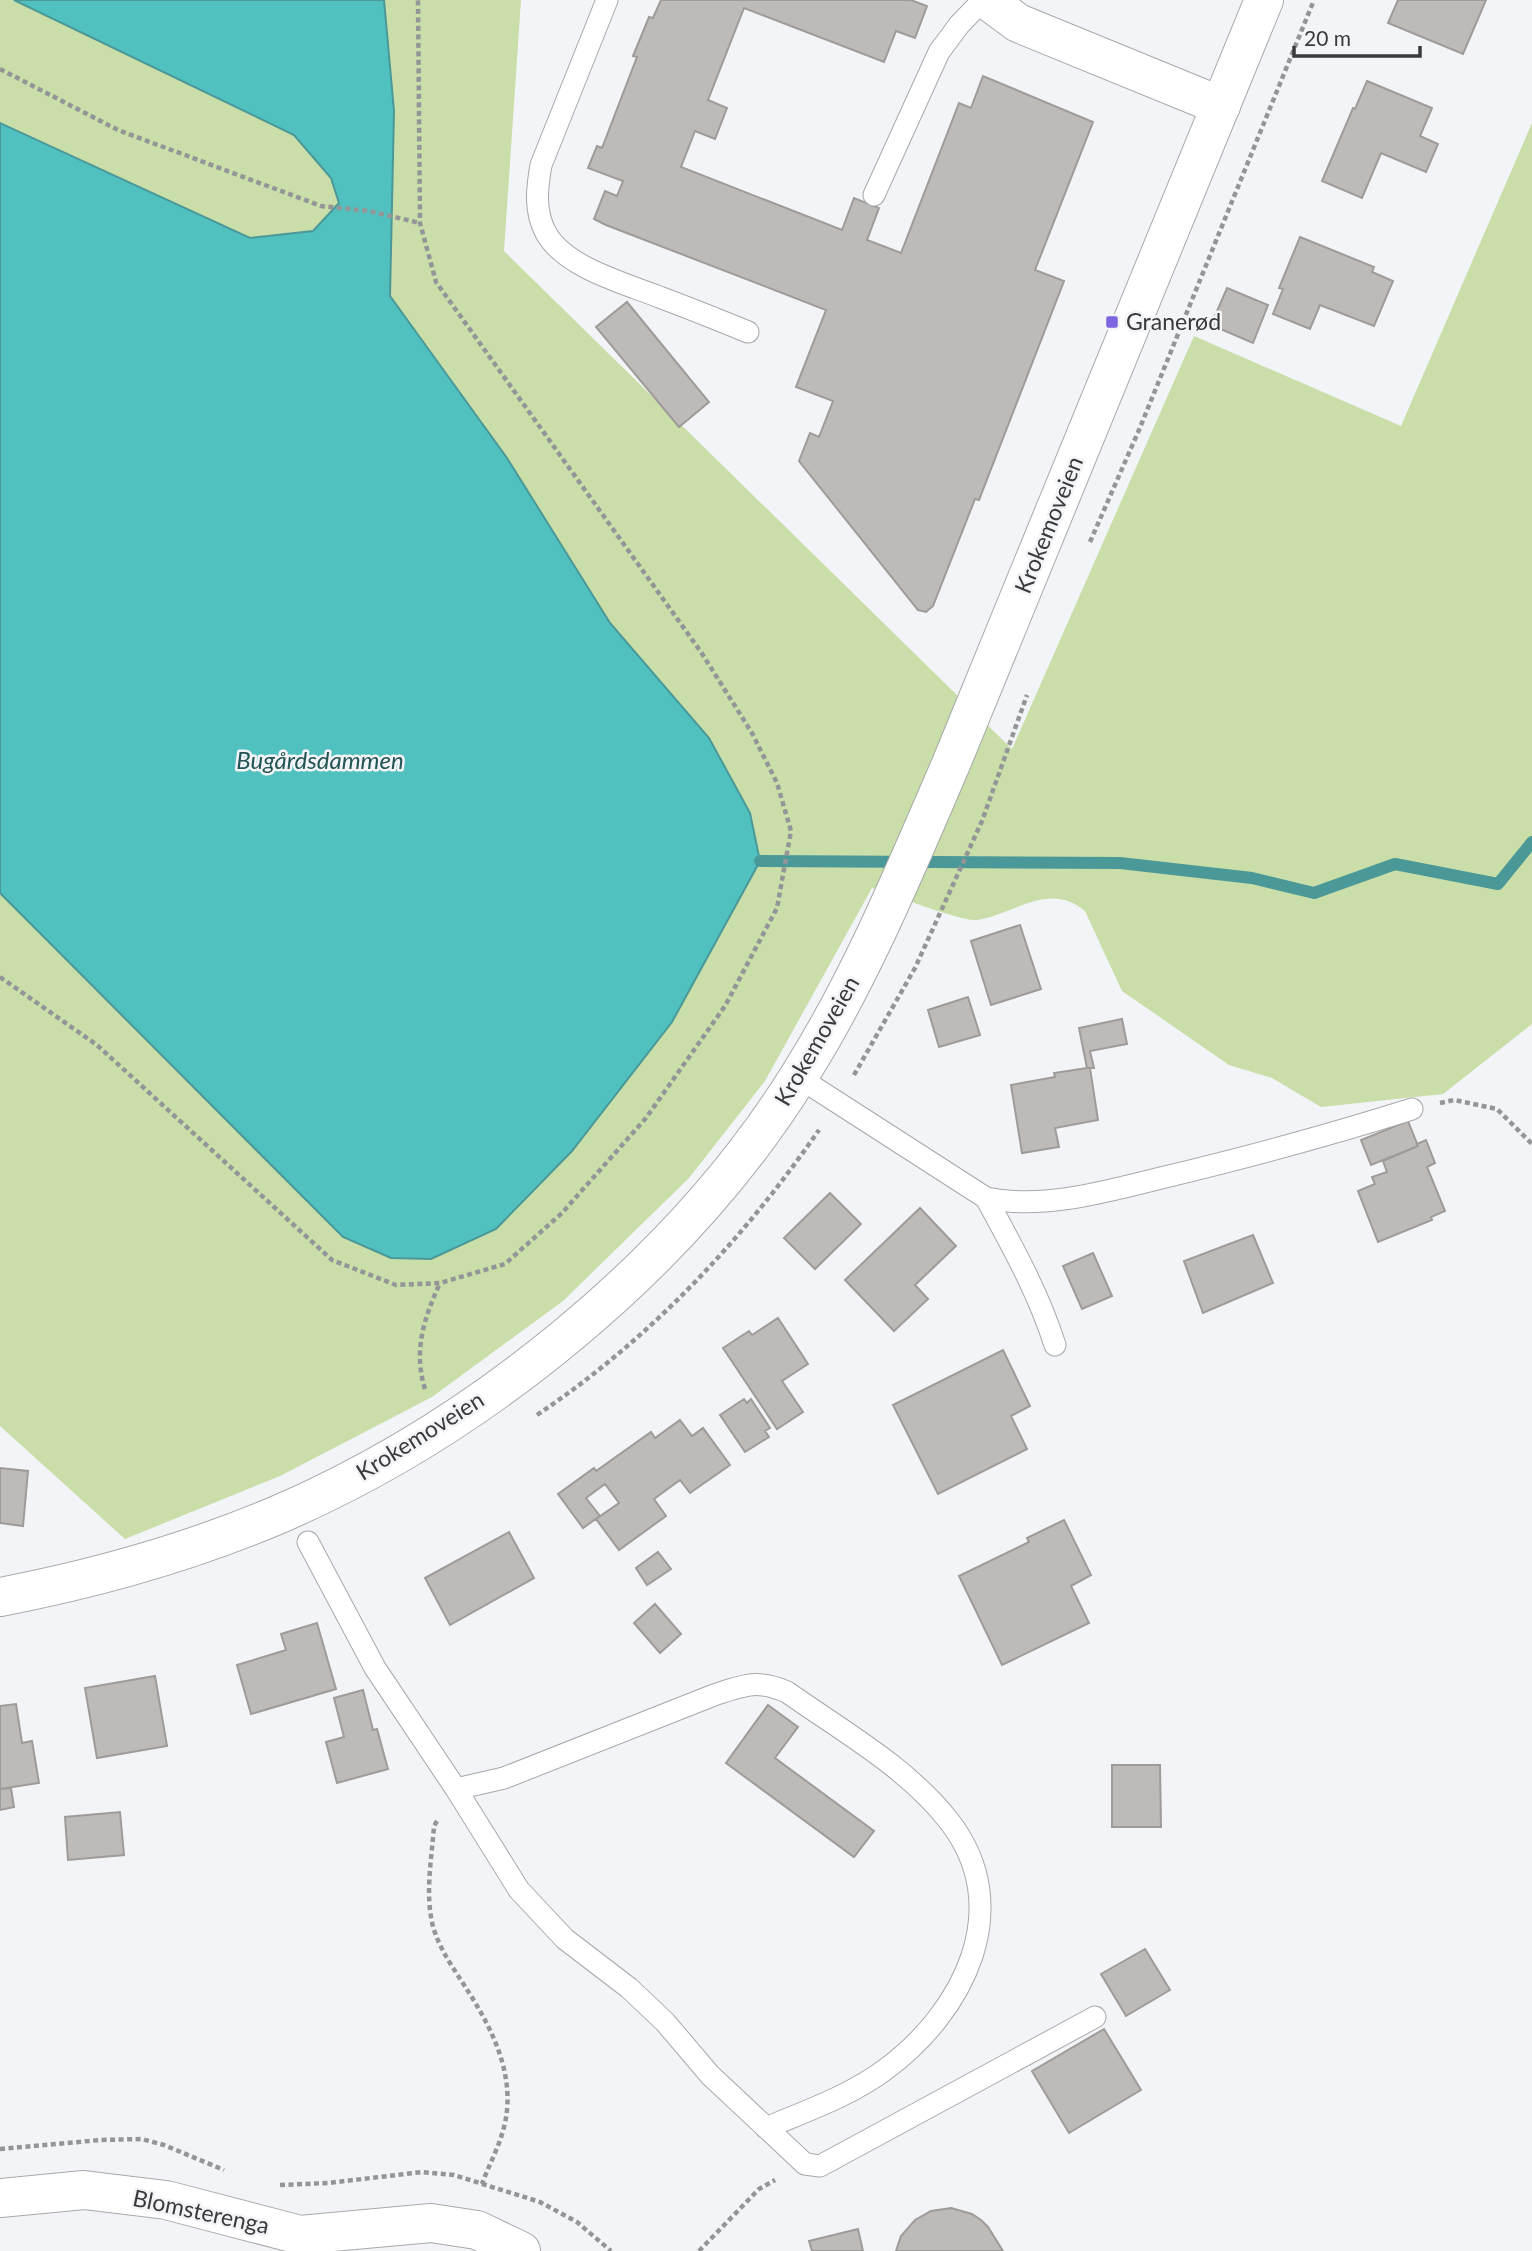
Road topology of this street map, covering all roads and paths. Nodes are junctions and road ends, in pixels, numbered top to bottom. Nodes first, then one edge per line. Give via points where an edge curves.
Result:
1 (418, 0) edge
2 (607, 0) edge
3 (985, 0) edge
4 (1264, 0) edge
5 (1314, 0) edge
6 (0, 69) edge
7 (1221, 106) junction
8 (874, 195) dead end
9 (420, 223) junction
10 (748, 332) dead end
11 (1088, 545) dead end
12 (1031, 684) dead end
13 (915, 968) dead end
14 (0, 976) edge
15 (799, 1077) junction
16 (1412, 1110) joint
17 (1532, 1144) edge
18 (986, 1198) junction
19 (440, 1283) junction
20 (1055, 1345) dead end
21 (427, 1396) dead end
22 (308, 1542) dead end
23 (0, 1597) edge
24 (456, 1789) junction
25 (1095, 2017) dead end
26 (766, 2128) junction
27 (0, 2149) edge
28 (805, 2164) junction
29 (232, 2173) dead end
30 (482, 2183) junction
31 (278, 2185) dead end
32 (0, 2198) edge
33 (477, 2230) junction
34 (521, 2251) edge
35 (611, 2251) edge
36 (699, 2251) edge

1 - 9 path
2 - 10 lane via 541,165 538,213 546,234 558,248 596,272
3 - 7 main road via 1018,23
3 - 8 lane via 939,52
4 - 7 main road, Krokemoveien
5 - 11 path
6 - 9 path via 118,130 321,206
7 - 15 main road, Krokemoveien via 910,859 862,965
9 - 19 path via 436,282 701,652 752,733 777,783 791,831 777,908 724,1006 646,1118 562,1213 505,1264
12 - 13 path via 982,821
14 - 19 path via 97,1045 332,1260 396,1285
15 - 18 lane
15 - 23 main road, Krokemoveien via 727,1177 631,1279 550,1349 437,1429 356,1477 275,1516 97,1575
16 - 17 path via 1454,1100 1497,1109
16 - 18 lane via 1234,1161 1078,1196 1008,1202
18 - 20 lane via 1026,1272
19 - 21 path via 424,1319 420,1349
22 - 24 lane via 375,1668
24 - 26 lane via 519,1890 545,1920 629,1988 710,2076
24 - 26 lane via 504,1778 715,1695 758,1683 787,1692 934,1802 964,1844 980,1898 979,1925 967,1973 931,2028 885,2070 848,2093
24 - 30 path via 434,1826 431,1917 443,1953 484,2015 502,2055 508,2095 503,2132
25 - 28 lane via 820,2166
26 - 28 lane
27 - 29 path via 142,2139
28 - 36 path via 759,2189
30 - 31 path via 422,2172
30 - 33 path
30 - 35 path via 540,2202 577,2222
32 - 33 main road, Blomsterenga via 84,2190 166,2200 300,2235 431,2223
33 - 34 main road, Blomsterenga

